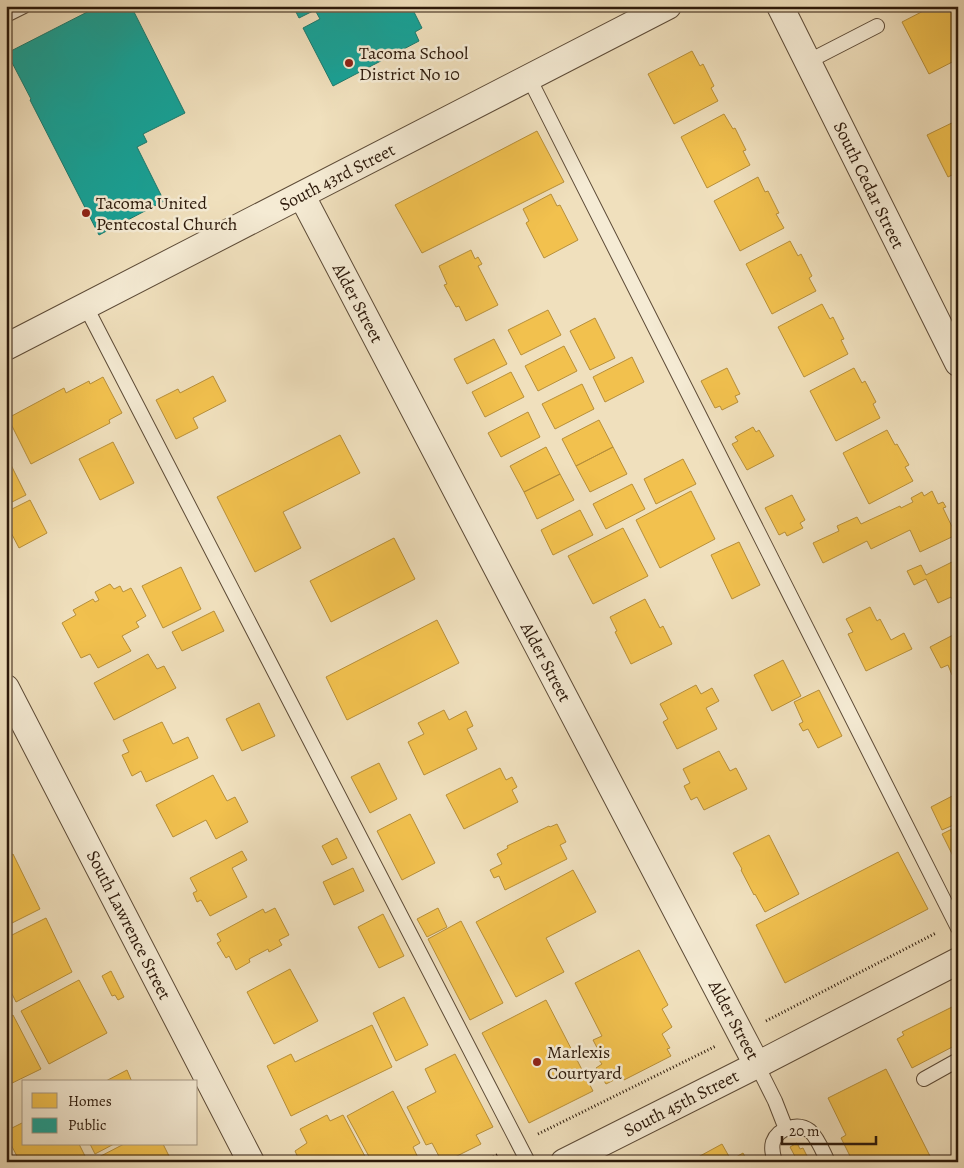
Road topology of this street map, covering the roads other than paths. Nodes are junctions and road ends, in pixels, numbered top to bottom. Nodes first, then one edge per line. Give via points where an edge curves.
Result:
1 (24, 6) edge
2 (668, 6) edge
3 (780, 6) edge
4 (6, 15) edge
5 (877, 26) dead end
6 (807, 62) junction
7 (529, 78) junction
8 (302, 196) junction
9 (86, 306) junction
10 (6, 347) edge
11 (958, 363) edge
12 (6, 688) edge
13 (958, 928) edge
14 (958, 961) edge
15 (958, 1060) edge
16 (757, 1065) junction
17 (924, 1079) dead end
18 (786, 1129) junction
19 (251, 1162) edge
20 (528, 1162) edge
21 (564, 1162) edge
22 (775, 1162) edge
23 (828, 1162) edge

1 - 4 lane
2 - 7 street, South 43rd Street
3 - 6 street, South Cedar Street
5 - 6 lane
6 - 11 street, South Cedar Street
7 - 8 street, South 43rd Street
7 - 13 lane
8 - 9 street, South 43rd Street
8 - 16 street, Alder Street
9 - 10 street, South 43rd Street
9 - 20 lane
12 - 19 street, South Lawrence Street
14 - 16 street, South 45th Street
15 - 17 lane
16 - 18 lane, Alder Street
16 - 21 street, South 45th Street
18 - 22 lane via 774,1141 772,1152
18 - 23 lane via 800,1127 809,1131

